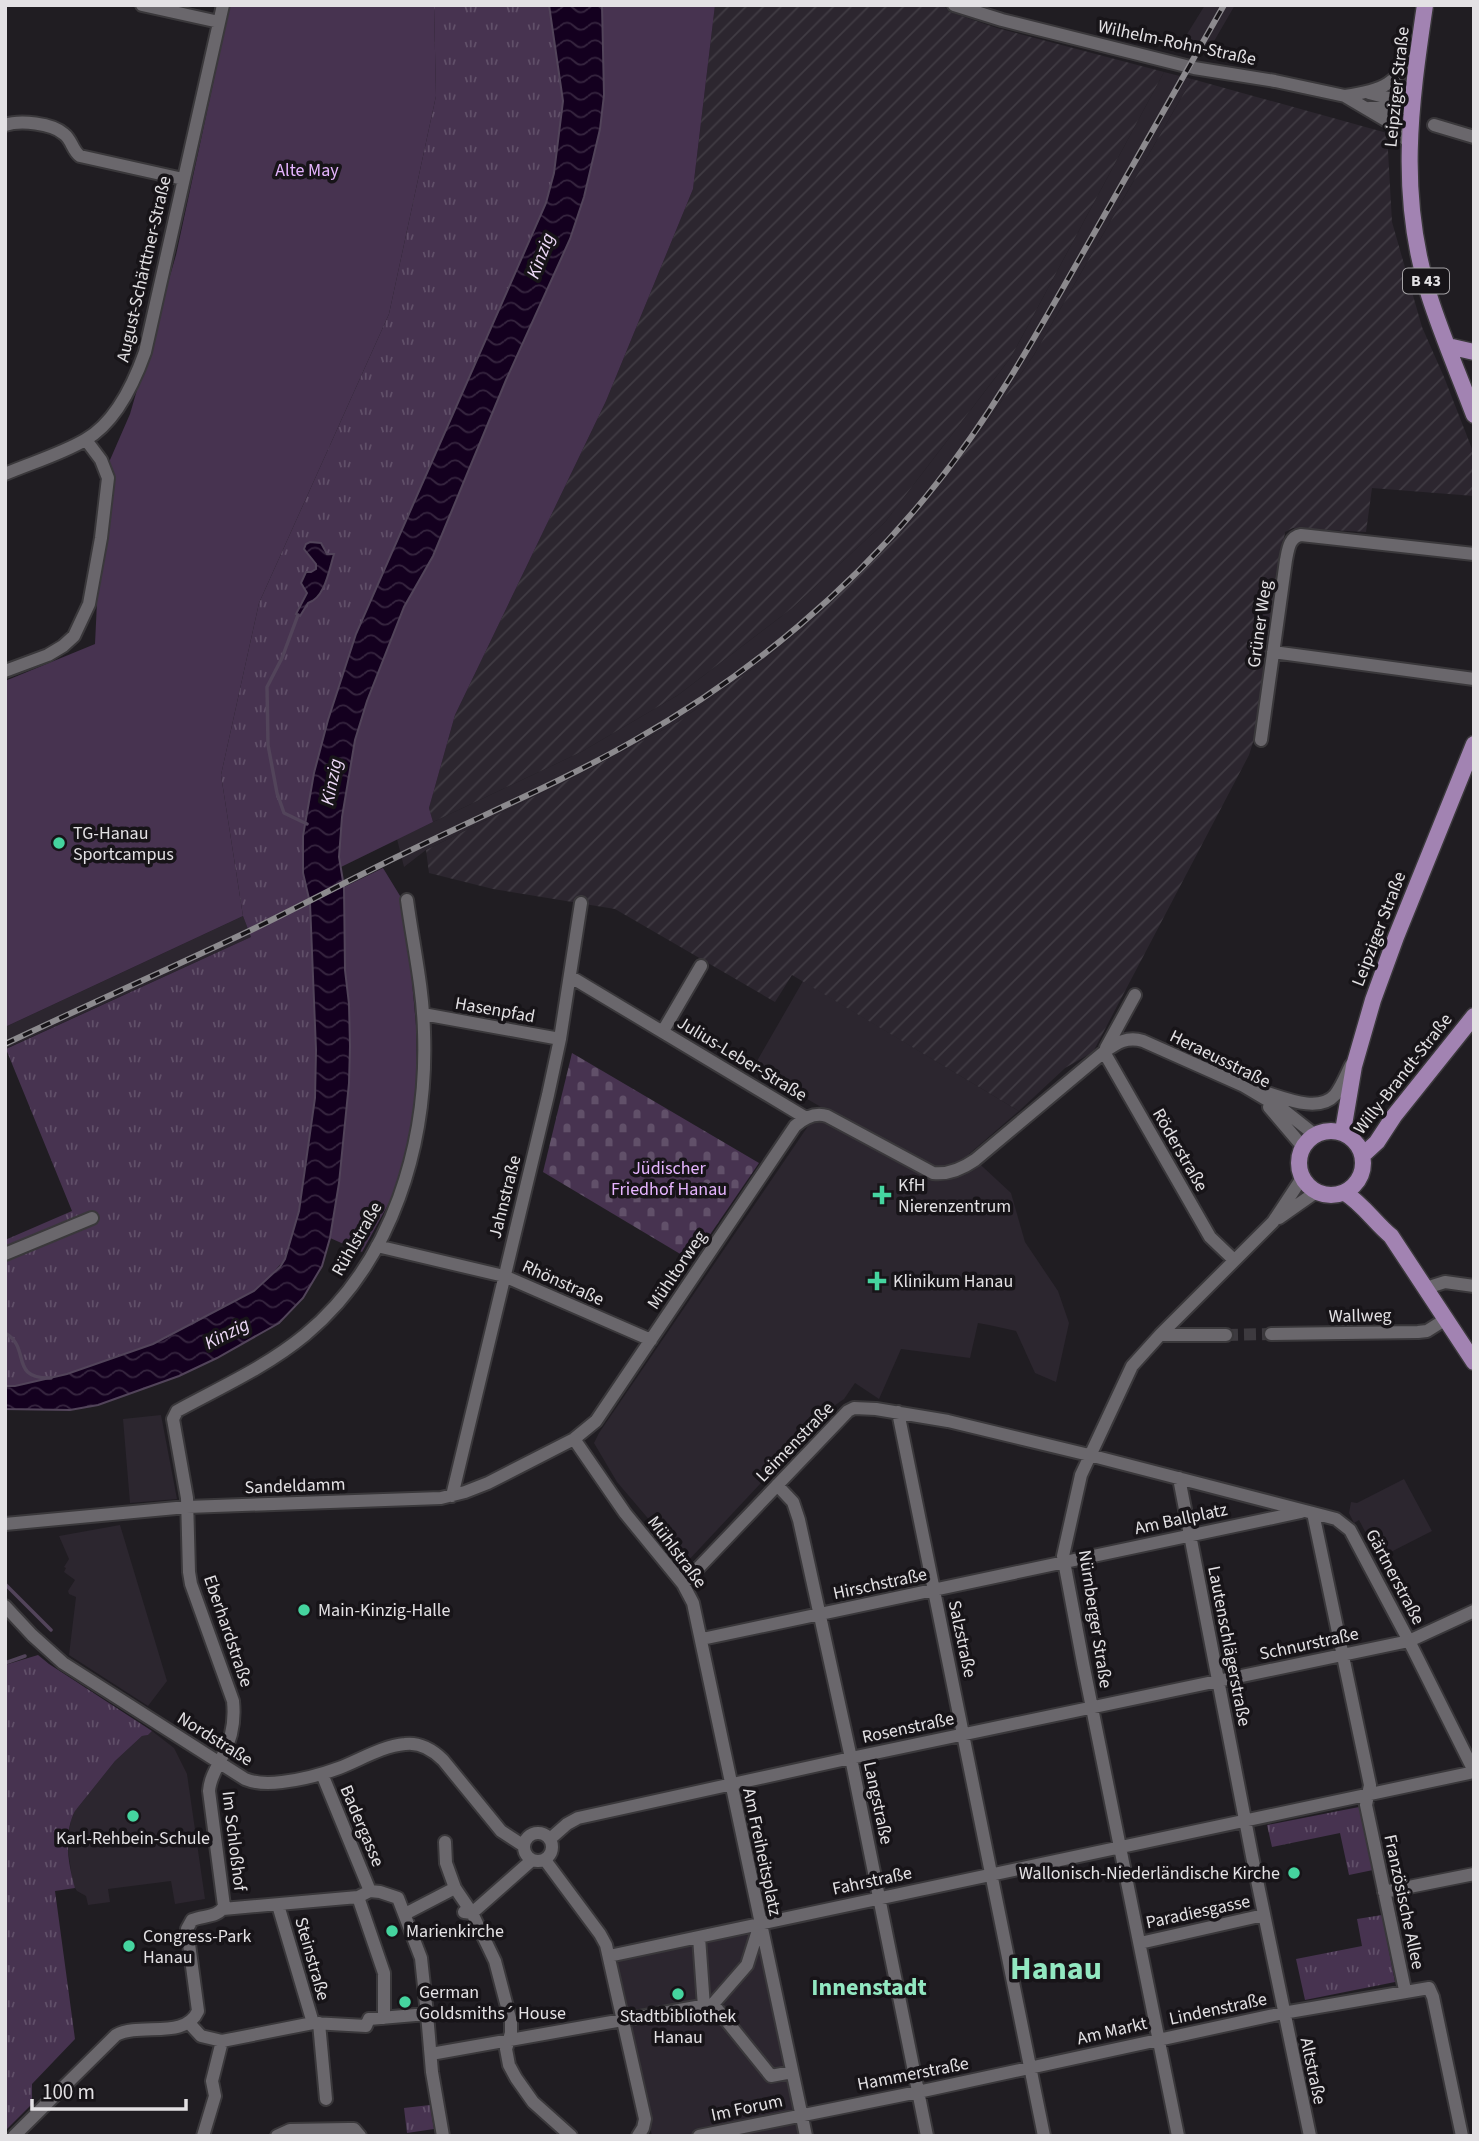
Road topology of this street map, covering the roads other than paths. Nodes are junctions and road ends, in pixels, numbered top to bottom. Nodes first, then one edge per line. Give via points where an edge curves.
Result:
1 (142, 5) edge
2 (223, 5) edge
3 (954, 5) edge
4 (1425, 5) edge
5 (219, 22) junction
6 (1418, 51) junction
7 (1369, 93) junction
8 (1345, 96) junction
9 (1363, 107) junction
10 (1410, 108) junction
11 (5, 125) edge
12 (1434, 125) dead end
13 (1474, 137) edge
14 (1409, 143) junction
15 (183, 179) junction
16 (1448, 346) junction
17 (1474, 352) edge
18 (1474, 415) edge
19 (86, 440) junction
20 (5, 474) edge
21 (1474, 554) edge
22 (1273, 652) junction
23 (5, 671) edge
24 (1474, 679) edge
25 (1261, 740) dead end
26 (1474, 744) edge
27 (407, 900) dead end
28 (581, 903) dead end
29 (701, 966) dead end
30 (570, 977) junction
31 (1135, 995) dead end
32 (423, 1014) junction
33 (1474, 1016) edge
34 (663, 1031) junction
35 (561, 1039) junction
36 (1104, 1052) junction
37 (1355, 1060) junction
38 (1244, 1086) junction
39 (806, 1118) junction
40 (1314, 1138) junction
41 (1355, 1144) junction
42 (1302, 1178) junction
43 (1358, 1181) junction
44 (1316, 1192) junction
45 (1345, 1193) junction
46 (92, 1218) dead end
47 (1273, 1222) junction
48 (1391, 1237) junction
49 (377, 1246) junction
50 (5, 1254) edge
51 (1234, 1260) junction
52 (504, 1276) junction
53 (1474, 1286) edge
54 (1426, 1288) junction
55 (1446, 1319) junction
56 (1271, 1334) tunnel mouth
57 (1160, 1335) junction
58 (1226, 1335) tunnel mouth
59 (651, 1340) junction
60 (1474, 1362) edge
61 (898, 1412) junction
62 (575, 1439) junction
63 (1089, 1455) junction
64 (1179, 1478) junction
65 (777, 1485) junction
66 (452, 1496) junction
67 (187, 1507) junction
68 (1310, 1512) junction
69 (5, 1524) edge
70 (1190, 1534) junction
71 (1064, 1562) junction
72 (683, 1584) junction
73 (934, 1590) junction
74 (5, 1606) edge
75 (1474, 1611) edge
76 (820, 1614) junction
77 (702, 1639) junction
78 (1409, 1641) junction
79 (1342, 1656) junction
80 (1219, 1681) junction
81 (1092, 1708) junction
82 (964, 1735) junction
83 (850, 1758) junction
84 (219, 1763) junction
85 (1474, 1771) edge
86 (322, 1774) junction
87 (731, 1784) junction
88 (1368, 1794) junction
89 (1245, 1820) junction
90 (550, 1839) junction
91 (445, 1842) dead end
92 (524, 1846) junction
93 (1121, 1848) junction
94 (538, 1860) junction
95 (992, 1874) junction
96 (1474, 1874) edge
97 (455, 1888) junction
98 (1384, 1892) junction
99 (364, 1894) junction
100 (879, 1897) junction
101 (278, 1905) junction
102 (223, 1909) junction
103 (467, 1912) junction
104 (405, 1914) junction
105 (1264, 1915) junction
106 (760, 1923) junction
107 (699, 1937) junction
108 (1140, 1943) junction
109 (609, 1956) junction
110 (1405, 1990) junction
111 (709, 2005) junction
112 (1283, 2013) junction
113 (427, 2014) junction
114 (384, 2018) junction
115 (622, 2019) junction
116 (189, 2023) junction
117 (316, 2023) junction
118 (1159, 2039) junction
119 (509, 2040) junction
120 (222, 2041) junction
121 (431, 2054) junction
122 (1031, 2067) junction
123 (792, 2072) junction
124 (918, 2092) junction
125 (326, 2099) dead end
126 (801, 2114) junction
127 (642, 2135) edge
128 (13, 2136) edge
129 (203, 2136) edge
130 (277, 2136) edge
131 (360, 2136) edge
132 (443, 2136) edge
133 (571, 2136) edge
134 (699, 2136) edge
135 (806, 2136) edge
136 (927, 2136) edge
137 (1044, 2136) edge
138 (1178, 2136) edge
139 (1310, 2136) edge
140 (1462, 2136) edge

1 - 5 street
2 - 5 street, August-Schärttner-Straße
3 - 8 street, Wilhelm-Rohn-Straße via 1194,68
4 - 6 main road, Leipziger Straße / B 43
5 - 15 street, August-Schärttner-Straße
6 - 7 street, Wilhelm-Rohn-Straße via 1393,81
6 - 10 main road, Leipziger Straße / B 43
7 - 8 street, Wilhelm-Rohn-Straße
7 - 10 street, Wilhelm-Rohn-Straße
8 - 9 street, Wilhelm-Rohn-Straße
9 - 10 street, Wilhelm-Rohn-Straße
9 - 14 street, Wilhelm-Rohn-Straße via 1389,122
10 - 14 main road, Leipziger Straße / B 43
11 - 15 street via 20,122 54,129 65,134 80,156
12 - 13 street
14 - 16 main road, Leipziger Straße / B 43 via 1412,214 1420,260
15 - 19 street, August-Schärttner-Straße via 137,376 114,412
16 - 17 main road
16 - 18 main road, Leipziger Straße
19 - 20 street, August-Schärttner-Straße
19 - 23 street via 108,478 89,604 74,636 63,646
21 - 22 street, Grüner Weg via 1296,536 1290,544
22 - 24 street
22 - 25 street, Grüner Weg
26 - 37 main road, Leipziger Straße via 1395,937
27 - 32 street, Rühlstraße
28 - 30 street, Jahnstraße
29 - 34 street
30 - 34 street, Julius-Leber-Straße
30 - 35 street, Jahnstraße
31 - 36 street
32 - 35 street, Hasenpfad
32 - 49 street, Rühlstraße via 424,1055 412,1158 402,1194
33 - 41 main road, Willy-Brandt-Straße via 1377,1142
34 - 39 street, Julius-Leber-Straße
35 - 52 street, Jahnstraße
36 - 38 street, Heraeusstraße via 1122,1041 1143,1041
36 - 39 street, Julius-Leber-Straße via 975,1160 954,1171 933,1173 827,1116
36 - 51 street, Röderstraße via 1210,1237
37 - 38 street via 1334,1096 1318,1104
37 - 40 main road via 1333,1121
37 - 41 main road, Leipziger Straße via 1345,1125
38 - 40 street, Heraeusstraße via 1281,1108
39 - 59 street, Mühltorweg via 795,1126
40 - 41 main road via 1336,1131
40 - 42 main road via 1299,1160
41 - 43 main road via 1363,1168
42 - 44 main road
42 - 47 street, Nürnberger Straße
43 - 45 main road
43 - 48 main road
44 - 45 main road
44 - 47 street
45 - 48 main road
46 - 50 street
47 - 51 street, Nürnberger Straße
48 - 54 main road
49 - 52 street, Rhönstraße
49 - 67 street, Rühlstraße via 346,1292 306,1334 268,1362 175,1415
51 - 57 street, Nürnberger Straße
52 - 59 street, Rhönstraße
52 - 66 street, Jahnstraße
53 - 54 street via 1445,1282
54 - 55 main road
55 - 56 street, Wallweg via 1423,1332
55 - 60 main road
57 - 58 street
57 - 63 street, Nürnberger Straße via 1132,1366
59 - 62 street, Mühltorweg via 596,1421
61 - 63 street, Leimenstraße
61 - 65 street, Leimenstraße via 848,1411
61 - 73 street, Salzstraße
62 - 66 street, Sandeldamm
62 - 72 street, Mühlstraße via 625,1513
63 - 64 street, Gärtnerstraße
63 - 71 street, Nürnberger Straße via 1077,1489
64 - 68 street, Gärtnerstraße
64 - 70 street, Lautenschlägerstraße
65 - 72 street, Leimenstraße
65 - 76 street, Langstraße via 796,1508
66 - 67 street, Sandeldamm
67 - 69 street, Sandeldamm
67 - 84 street, Eberhardstraße via 191,1584 233,1700 230,1738
68 - 70 street, Am Ballplatz
68 - 78 street, Gärtnerstraße via 1336,1519 1350,1530
68 - 79 street, Französische Allee
70 - 71 street, Am Ballplatz
70 - 80 street, Lautenschlägerstraße
71 - 73 street, Hirschstraße
71 - 81 street, Nürnberger Straße
72 - 77 street, Mühlstraße
73 - 76 street, Hirschstraße
73 - 82 street, Salzstraße
74 - 84 street, Nordstraße via 63,1663
75 - 78 street, Schnurstraße
76 - 77 street, Hirschstraße
76 - 83 street, Langstraße
77 - 87 street, Mühlstraße
78 - 79 street, Schnurstraße
78 - 85 street, Gärtnerstraße
79 - 80 street, Schnurstraße
79 - 88 street, Französische Allee via 1370,1785
80 - 81 street, Schnurstraße
80 - 89 street, Lautenschlägerstraße
81 - 82 street, Rosenstraße
81 - 93 street, Nürnberger Straße
82 - 83 street, Rosenstraße
82 - 95 street, Salzstraße
83 - 87 street, Rosenstraße
83 - 100 street, Langstraße
84 - 86 street, Nordstraße via 261,1784
84 - 102 street, Im Schloßhof via 209,1791
85 - 88 street
86 - 92 street, Nordstraße via 385,1749 421,1746 437,1754 501,1831
86 - 99 street, Badergasse
87 - 90 street, Am Freiheitsplatz via 578,1818
87 - 106 street, Am Freiheitsplatz
88 - 89 street
88 - 98 street, Französische Allee via 1366,1805
89 - 93 street
89 - 105 street
90 - 92 street, Am Freiheitsplatz via 535,1833
90 - 94 street via 553,1849
91 - 97 street
92 - 94 street via 527,1856
93 - 95 street
93 - 108 street, Am Markt
94 - 103 street
94 - 109 street via 600,1934
95 - 100 street, Fahrstraße
95 - 122 street
96 - 98 street
97 - 103 street
97 - 104 street
98 - 110 street, Französische Allee
99 - 101 street
99 - 104 street via 380,1892 398,1898
99 - 114 street, Badergasse via 384,1973
100 - 106 street, Fahrstraße
100 - 124 street, Langstraße
101 - 102 street
101 - 117 street, Steinstraße
102 - 116 street, Im Schloßhof via 192,1920 187,1929 198,2010
103 - 119 street via 495,1961 511,2022
104 - 113 street via 421,1958
105 - 108 street, Paradiesgasse
105 - 112 street
106 - 107 street, Fahrstraße
106 - 111 street via 747,1965
106 - 123 street, Am Freiheitsplatz
107 - 109 street, Fahrstraße
107 - 111 street
108 - 118 street, Am Markt
109 - 115 street
110 - 112 street, Französische Allee
110 - 140 street via 1429,1987 1433,1997
111 - 115 street
111 - 123 street, Im Forum via 771,2076
112 - 118 street, Lindenstraße
112 - 139 street, Altstraße
113 - 114 street
113 - 121 street
114 - 117 street via 369,2019 366,2026
115 - 119 street
115 - 127 street via 645,2119
116 - 120 street via 201,2036
116 - 128 street via 123,2031
117 - 120 street
117 - 125 street, Steinstraße
118 - 122 street, Am Markt
118 - 138 street
119 - 121 street
119 - 133 street via 507,2056 516,2078 533,2102
120 - 129 street via 212,2081 215,2096
121 - 132 street
122 - 124 street, Hammerstraße
122 - 137 street
123 - 126 street, Am Freiheitsplatz
124 - 126 street, Hammerstraße
124 - 136 street, Langstraße
126 - 134 street, Im Forum
126 - 135 street, Am Freiheitsplatz
130 - 131 street via 290,2130 354,2129

